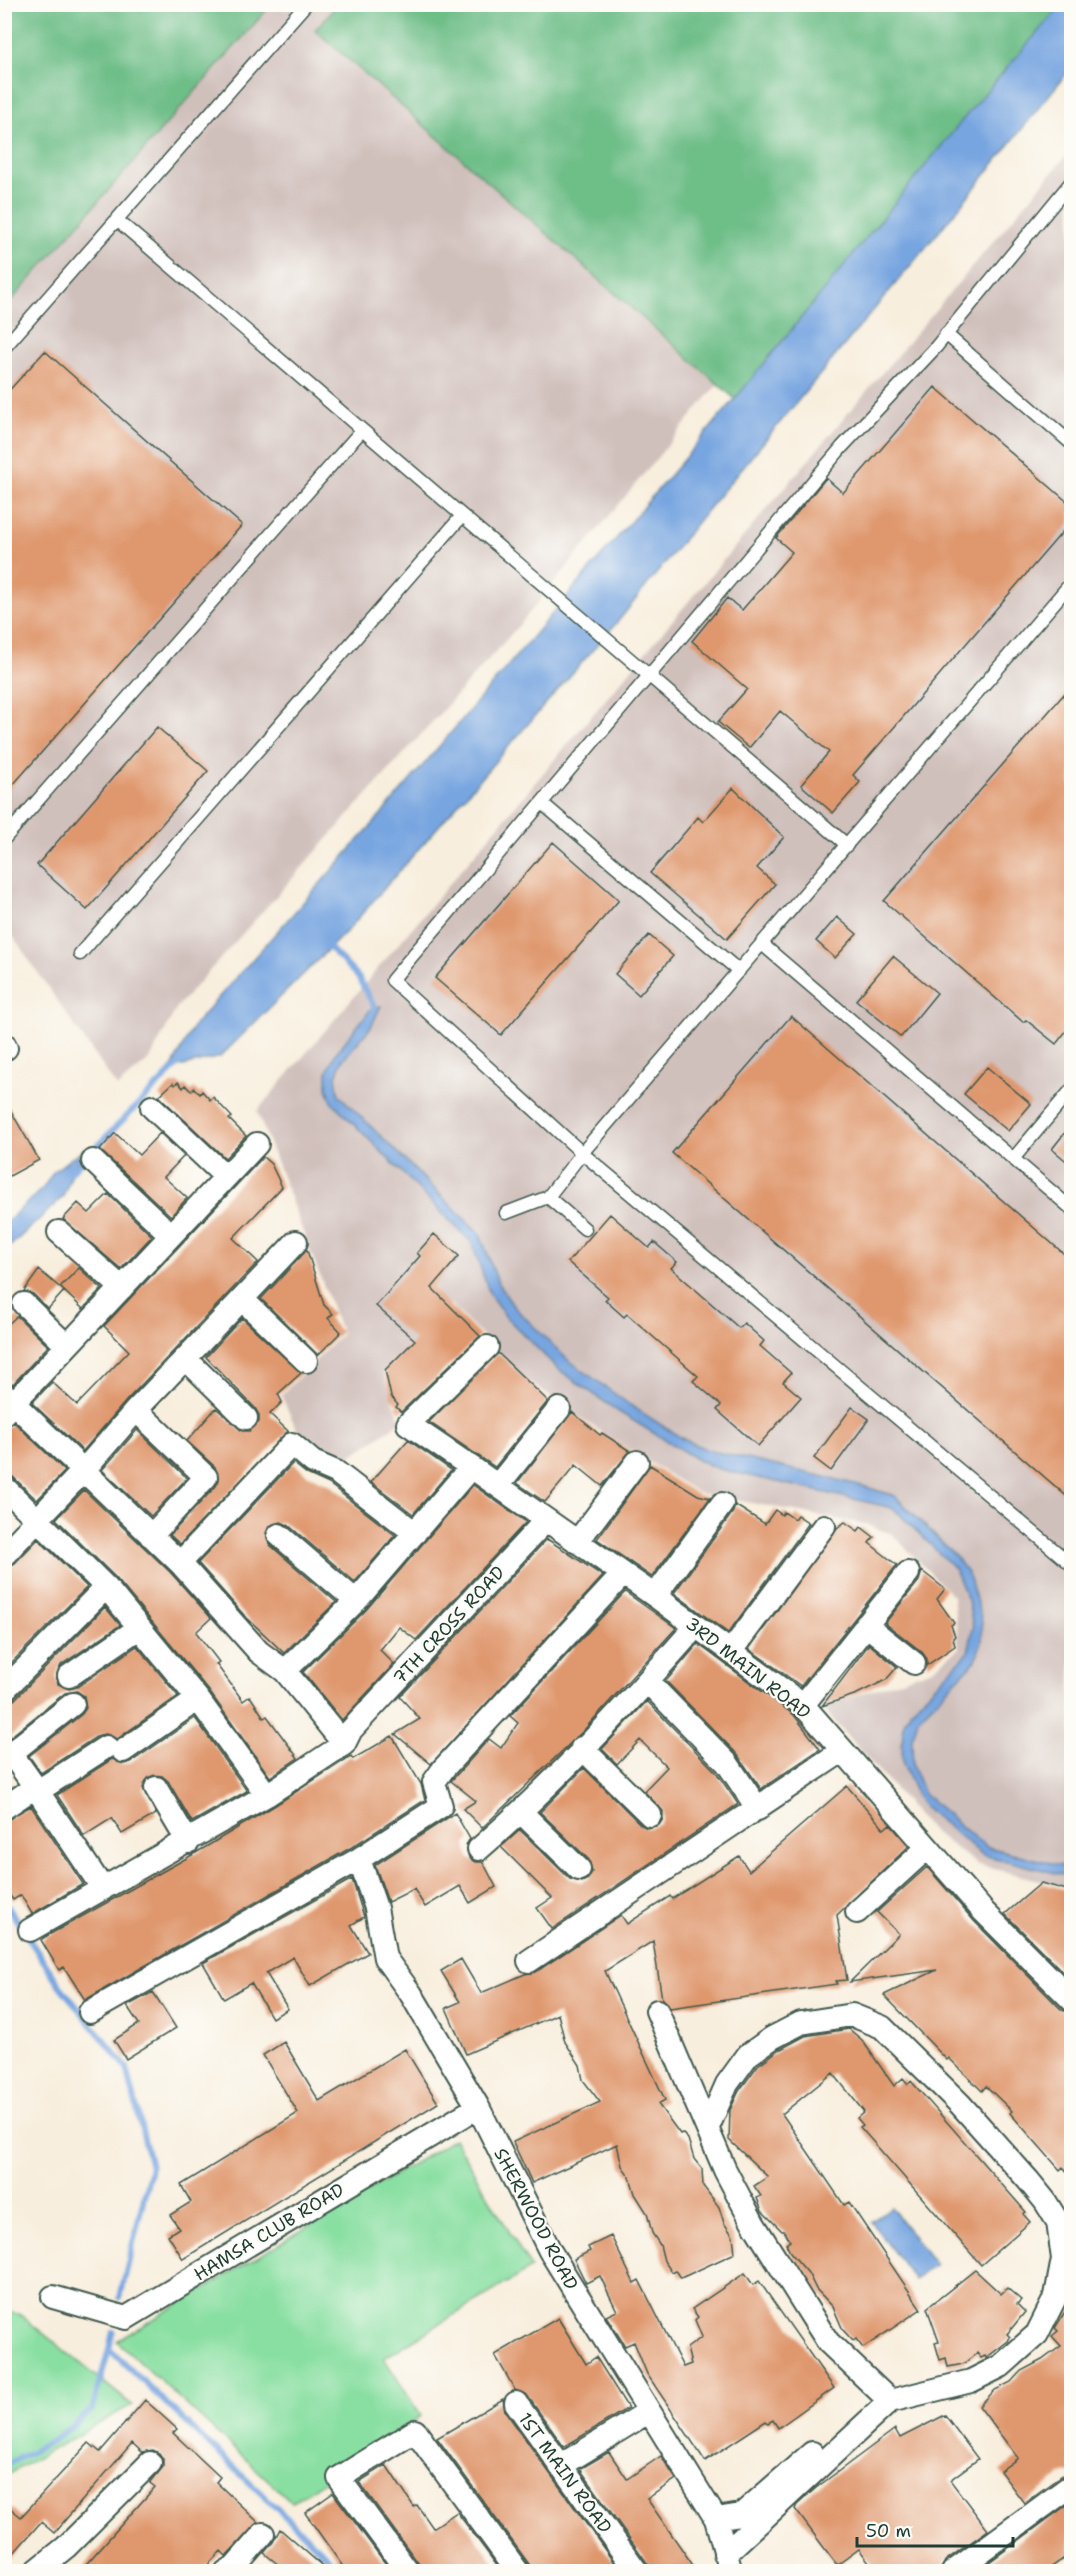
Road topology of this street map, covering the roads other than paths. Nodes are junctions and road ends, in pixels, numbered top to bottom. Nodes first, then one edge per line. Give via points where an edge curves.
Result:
1 (306, 4) edge
2 (1071, 181) edge
3 (117, 220) junction
4 (946, 334) junction
5 (4, 348) edge
6 (362, 430) junction
7 (1071, 444) edge
8 (462, 516) junction
9 (1071, 582) edge
10 (649, 676) junction
11 (542, 802) junction
12 (4, 839) edge
13 (847, 845) junction
14 (762, 944) junction
15 (80, 954) dead end
16 (739, 971) junction
17 (4, 1044) edge
18 (4, 1049) edge
19 (1071, 1089) edge
20 (152, 1107) dead end
21 (257, 1144) dead end
22 (582, 1153) junction
23 (1013, 1159) junction
24 (93, 1161) dead end
25 (225, 1176) junction
26 (548, 1197) junction
27 (1071, 1209) edge
28 (506, 1213) dead end
29 (585, 1229) dead end
30 (59, 1233) dead end
31 (171, 1235) junction
32 (296, 1242) dead end
33 (122, 1288) junction
34 (242, 1299) junction
35 (24, 1304) dead end
36 (66, 1345) junction
37 (486, 1347) dead end
38 (186, 1359) junction
39 (306, 1361) dead end
40 (8, 1403) edge
41 (559, 1409) dead end
42 (136, 1410) junction
43 (246, 1418) dead end
44 (637, 1462) dead end
45 (471, 1467) junction
46 (84, 1471) junction
47 (498, 1485) junction
48 (4, 1487) edge
49 (723, 1504) dead end
50 (37, 1520) junction
51 (546, 1520) junction
52 (824, 1526) dead end
53 (415, 1533) junction
54 (279, 1535) dead end
55 (151, 1536) junction
56 (577, 1542) junction
57 (4, 1555) edge
58 (180, 1563) junction
59 (1071, 1565) edge
60 (908, 1573) dead end
61 (623, 1574) junction
62 (106, 1587) junction
63 (655, 1596) junction
64 (356, 1601) junction
65 (866, 1625) junction
66 (696, 1626) junction
67 (139, 1628) junction
68 (731, 1651) junction
69 (914, 1663) dead end
70 (285, 1671) junction
71 (69, 1676) dead end
72 (647, 1682) junction
73 (4, 1690) edge
74 (198, 1699) junction
75 (73, 1704) dead end
76 (803, 1705) junction
77 (347, 1737) junction
78 (582, 1748) junction
79 (8, 1751) edge
80 (842, 1751) junction
81 (156, 1788) dead end
82 (36, 1789) junction
83 (267, 1795) junction
84 (4, 1808) edge
85 (758, 1809) junction
86 (521, 1812) junction
87 (650, 1815) dead end
88 (188, 1842) junction
89 (927, 1848) junction
90 (479, 1849) dead end
91 (359, 1859) junction
92 (579, 1869) dead end
93 (103, 1889) junction
94 (857, 1912) dead end
95 (30, 1930) dead end
96 (529, 1961) dead end
97 (1071, 2000) edge
98 (657, 2011) dead end
99 (90, 2012) dead end
100 (478, 2107) junction
101 (708, 2127) junction
102 (52, 2297) dead end
103 (885, 2397) junction
104 (516, 2403) dead end
105 (648, 2412) junction
106 (150, 2463) dead end
107 (560, 2466) junction
108 (1071, 2485) edge
109 (716, 2519) junction
110 (263, 2534) dead end
111 (728, 2563) edge
112 (35, 2571) edge
113 (226, 2571) edge
114 (408, 2571) edge
115 (518, 2571) edge
116 (637, 2571) edge
117 (953, 2571) edge

1 - 3 lane
2 - 4 lane
3 - 5 lane
3 - 6 lane
4 - 7 lane
4 - 10 lane via 842,447
6 - 8 lane
6 - 12 lane
8 - 10 lane
8 - 15 lane
9 - 13 lane
10 - 11 lane
10 - 13 lane
11 - 16 lane
11 - 22 lane via 392,980
13 - 14 lane
14 - 16 lane
14 - 23 lane
16 - 22 lane
17 - 18 street
19 - 23 lane
20 - 25 street
21 - 25 street
22 - 26 lane
22 - 59 lane
23 - 27 lane
24 - 31 street
25 - 31 street
26 - 28 lane
26 - 29 lane
30 - 33 street
31 - 33 street
32 - 34 street
33 - 36 street
34 - 38 street
34 - 39 street
35 - 36 street
36 - 40 street
37 - 45 street, 3RD MAIN ROAD via 408,1424
38 - 42 street
38 - 43 street
40 - 46 street
41 - 47 street
42 - 46 street
42 - 55 street via 206,1477
44 - 56 street
45 - 47 street, 3RD MAIN ROAD
45 - 53 street
46 - 50 street
46 - 55 street
47 - 51 street, 3RD MAIN ROAD
48 - 50 street
49 - 63 street
50 - 57 street
50 - 62 street
51 - 56 street, 3RD MAIN ROAD
51 - 77 street, 7TH CROSS ROAD
52 - 68 street
53 - 58 street via 336,1472 313,1462 292,1444
53 - 64 street
54 - 64 street
55 - 58 street
56 - 61 street, 3RD MAIN ROAD
58 - 70 street via 259,1652
60 - 65 street
61 - 63 street, 3RD MAIN ROAD
61 - 91 street via 444,1768 434,1782 441,1806
62 - 67 street
62 - 73 street
63 - 66 street, 3RD MAIN ROAD
64 - 70 street
65 - 69 street
65 - 76 street
66 - 68 street, 3RD MAIN ROAD
66 - 72 street
67 - 71 street
67 - 74 street
68 - 76 street, 3RD MAIN ROAD
70 - 77 street
72 - 78 street
72 - 85 street via 727,1763
74 - 82 street via 115,1749
74 - 83 street
75 - 79 street
76 - 80 street, 3RD MAIN ROAD
77 - 83 street, 7TH CROSS ROAD
78 - 86 street
78 - 87 street
79 - 82 street
80 - 85 street
80 - 89 street, 3RD MAIN ROAD
81 - 88 street
82 - 84 street
82 - 93 street
83 - 88 street, 7TH CROSS ROAD
85 - 96 street
86 - 90 street
86 - 92 street
88 - 93 street, 7TH CROSS ROAD
89 - 94 street
89 - 97 street, 3RD MAIN ROAD
91 - 99 street
91 - 100 street, SHERWOOD ROAD via 376,1908 385,1958
93 - 95 street, 7TH CROSS ROAD
98 - 101 street
100 - 102 street, HAMSA CLUB ROAD via 126,2318
100 - 105 street, SHERWOOD ROAD via 550,2251
101 - 103 street via 753,2223 828,2342
101 - 103 street via 727,2084 748,2055 801,2023 852,2015 882,2027 960,2104 1045,2201 1058,2222 1063,2259 1056,2296 1037,2334 1001,2366 971,2381
103 - 109 street via 741,2515
103 - 111 street
104 - 107 street, 1ST MAIN ROAD
105 - 107 street
105 - 109 street, SHERWOOD ROAD
106 - 112 street via 66,2547
107 - 116 street, 1ST MAIN ROAD
108 - 117 street
109 - 111 street, SHERWOOD ROAD
110 - 113 street
114 - 115 street via 339,2478 415,2431

